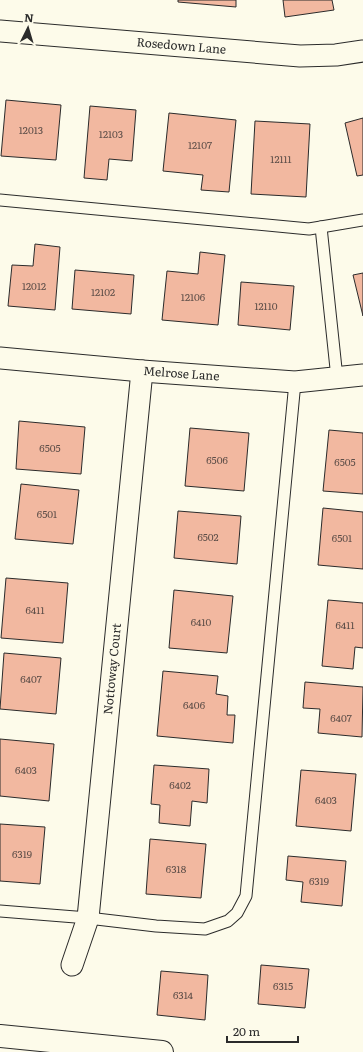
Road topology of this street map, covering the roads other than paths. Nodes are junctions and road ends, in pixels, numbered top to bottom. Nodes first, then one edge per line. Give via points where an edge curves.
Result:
1 (0, 31) edge
2 (363, 51) edge
3 (0, 200) edge
4 (363, 220) edge
5 (321, 227) junction
6 (0, 358) edge
7 (142, 371) junction
8 (363, 375) edge
9 (337, 378) junction
10 (295, 382) junction
11 (0, 911) edge
12 (88, 918) junction
13 (72, 965) dead end
14 (0, 1036) edge
15 (162, 1052) edge

1 - 2 street, Rosedown Lane via 300,56
3 - 5 lane via 309,229
4 - 5 lane
5 - 9 lane
6 - 7 street, Melrose Lane
7 - 10 street, Melrose Lane
7 - 12 street, Nottoway Court
8 - 9 street, Melrose Lane
9 - 10 street, Melrose Lane
10 - 12 lane via 246,896 237,913 228,921 205,929
11 - 12 lane
12 - 13 street, Nottoway Court
14 - 15 main road

